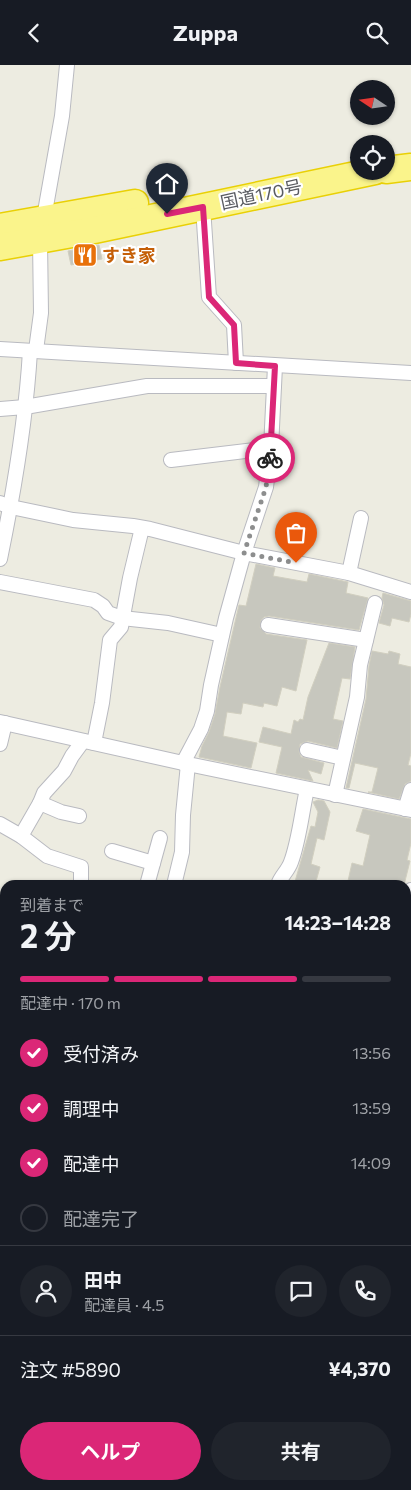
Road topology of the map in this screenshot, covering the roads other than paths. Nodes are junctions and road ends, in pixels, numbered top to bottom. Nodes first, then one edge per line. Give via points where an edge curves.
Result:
1 (67, 65) edge
2 (411, 150) edge
3 (395, 151) edge
4 (350, 158) edge
5 (411, 167) edge
6 (395, 169) edge
7 (350, 176) edge
8 (203, 207) junction
9 (0, 227) edge
10 (42, 230) junction
11 (0, 247) edge
12 (0, 349) edge
13 (33, 350) junction
14 (236, 363) junction
15 (275, 366) junction
16 (411, 373) edge
17 (274, 386) junction
18 (25, 407) junction
19 (0, 409) edge
20 (271, 448) junction
21 (171, 460) dead end
22 (5, 505) edge
23 (361, 518) dead end
24 (142, 528) junction
25 (244, 553) junction
26 (0, 559) edge
27 (349, 573) junction
28 (0, 582) edge
29 (411, 592) edge
30 (375, 603) dead end
31 (122, 618) junction
32 (268, 625) dead end
33 (222, 635) junction
34 (366, 640) junction
35 (3, 723) edge
36 (88, 742) junction
37 (0, 744) edge
38 (307, 750) dead end
39 (343, 759) junction
40 (185, 763) junction
41 (307, 789) junction
42 (411, 790) edge
43 (335, 795) junction
44 (40, 803) junction
45 (408, 810) edge
46 (79, 817) dead end
47 (0, 824) edge
48 (21, 836) junction
49 (160, 838) dead end
50 (112, 851) dead end
51 (153, 863) junction
52 (81, 880) edge
53 (148, 880) edge
54 (175, 880) edge
55 (280, 880) edge

1 - 10 street via 62,116
2 - 3 highway
4 - 10 highway, 国道170号
5 - 6 highway
7 - 8 highway, 国道170号
8 - 10 highway, 国道170号
8 - 14 street via 209,297 234,325
9 - 10 highway, 国道170号
10 - 11 highway, 国道170号
10 - 13 street via 41,313
12 - 13 street
13 - 14 street
13 - 18 street
14 - 15 street
15 - 16 street
15 - 17 street
17 - 18 street via 147,387
17 - 20 street
18 - 19 street
18 - 22 street
20 - 21 street
20 - 25 street via 266,487
22 - 24 street via 72,520
22 - 26 street
23 - 27 street
24 - 25 street
24 - 31 street
25 - 27 street
25 - 33 street
27 - 29 street
28 - 31 street via 94,600 108,613
30 - 34 street
31 - 33 street via 168,623
31 - 36 street via 121,627 110,640 102,703
32 - 34 street
33 - 40 street via 207,711
34 - 39 street
35 - 36 street
35 - 37 street
36 - 40 street
36 - 44 street via 72,756
38 - 39 street
39 - 43 street
40 - 41 street
40 - 54 street via 182,852
41 - 43 street
41 - 55 street via 292,860
42 - 45 street
43 - 45 street
44 - 46 street
44 - 48 street
47 - 48 street
48 - 52 street via 47,856 81,867
49 - 51 street
50 - 51 street
51 - 53 street

